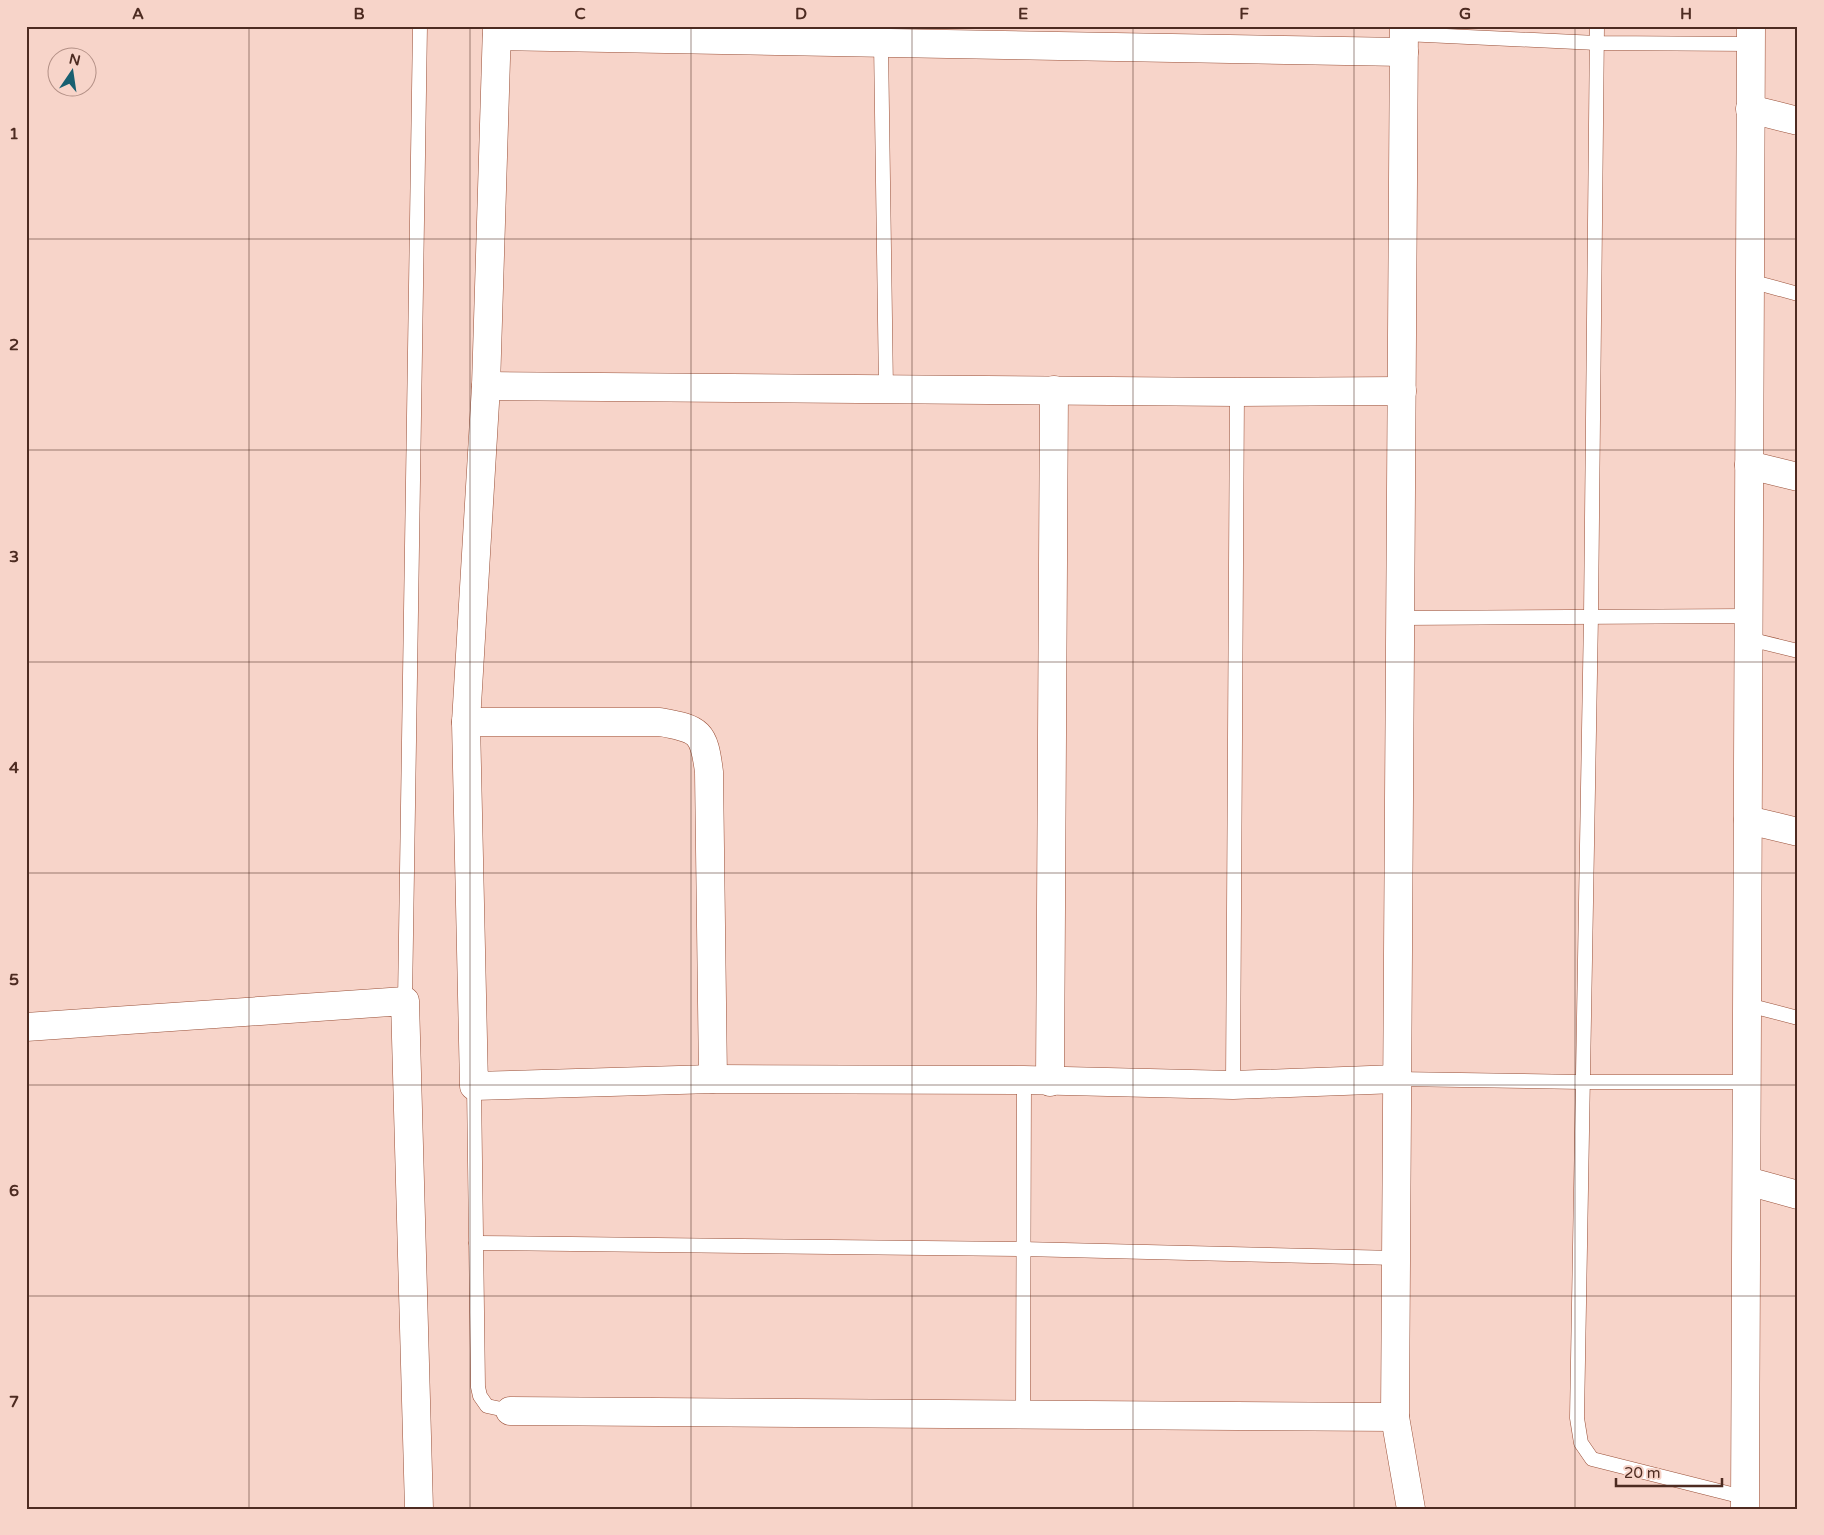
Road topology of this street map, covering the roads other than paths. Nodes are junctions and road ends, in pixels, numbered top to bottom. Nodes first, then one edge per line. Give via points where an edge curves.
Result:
1 (420, 26) edge
2 (1597, 26) edge
3 (497, 31) edge
4 (842, 34) edge
5 (1751, 35) edge
6 (1404, 37) edge
7 (881, 43) junction
8 (1597, 43) junction
9 (1750, 109) junction
10 (1798, 121) edge
11 (1750, 281) junction
12 (1798, 294) edge
13 (486, 386) junction
14 (886, 389) junction
15 (1054, 390) junction
16 (1402, 391) junction
17 (1237, 392) junction
18 (1749, 465) junction
19 (1798, 477) edge
20 (1592, 616) junction
21 (1400, 618) junction
22 (1749, 628) junction
23 (1798, 652) edge
24 (466, 722) junction
25 (1748, 820) junction
26 (1798, 832) edge
27 (405, 1001) junction
28 (1748, 1006) junction
29 (1798, 1018) edge
30 (26, 1027) edge
31 (713, 1079) junction
32 (1397, 1079) junction
33 (1037, 1081) junction
34 (1582, 1082) junction
35 (1748, 1082) junction
36 (1233, 1085) junction
37 (474, 1086) junction
38 (1747, 1182) junction
39 (1798, 1194) edge
40 (476, 1243) junction
41 (1022, 1249) junction
42 (1396, 1258) junction
43 (510, 1411) joint
44 (1023, 1414) junction
45 (1395, 1417) junction
46 (1746, 1503) edge
47 (419, 1509) edge
48 (1411, 1509) edge

1 - 27 lane
2 - 8 lane
3 - 4 street
3 - 13 street
4 - 7 street
5 - 8 lane
5 - 9 street
6 - 7 street
6 - 8 lane
6 - 16 street
7 - 14 lane
8 - 20 lane
9 - 10 street
9 - 11 street
11 - 12 lane
11 - 18 street
13 - 14 street
13 - 24 street
14 - 15 street
15 - 17 street
15 - 33 street
16 - 17 street
16 - 21 street
17 - 36 lane
18 - 19 street
18 - 22 street
20 - 21 lane
20 - 22 lane
20 - 34 lane
21 - 32 street
22 - 23 lane
22 - 25 street
24 - 31 street via 660,722 690,727 705,745
24 - 37 street
25 - 26 street
25 - 28 street
27 - 30 street
27 - 47 street
28 - 29 lane
28 - 35 street
31 - 33 street
31 - 37 street
32 - 34 lane
32 - 36 street
32 - 42 street
33 - 36 street
33 - 41 lane
34 - 35 lane
34 - 46 lane via 1578,1418 1581,1444 1592,1459
35 - 38 street
37 - 40 lane
38 - 39 street
38 - 46 street
40 - 41 lane
40 - 43 lane via 478,1387 487,1406
41 - 42 lane
41 - 44 lane
42 - 45 street
43 - 44 street
44 - 45 street
45 - 48 street

